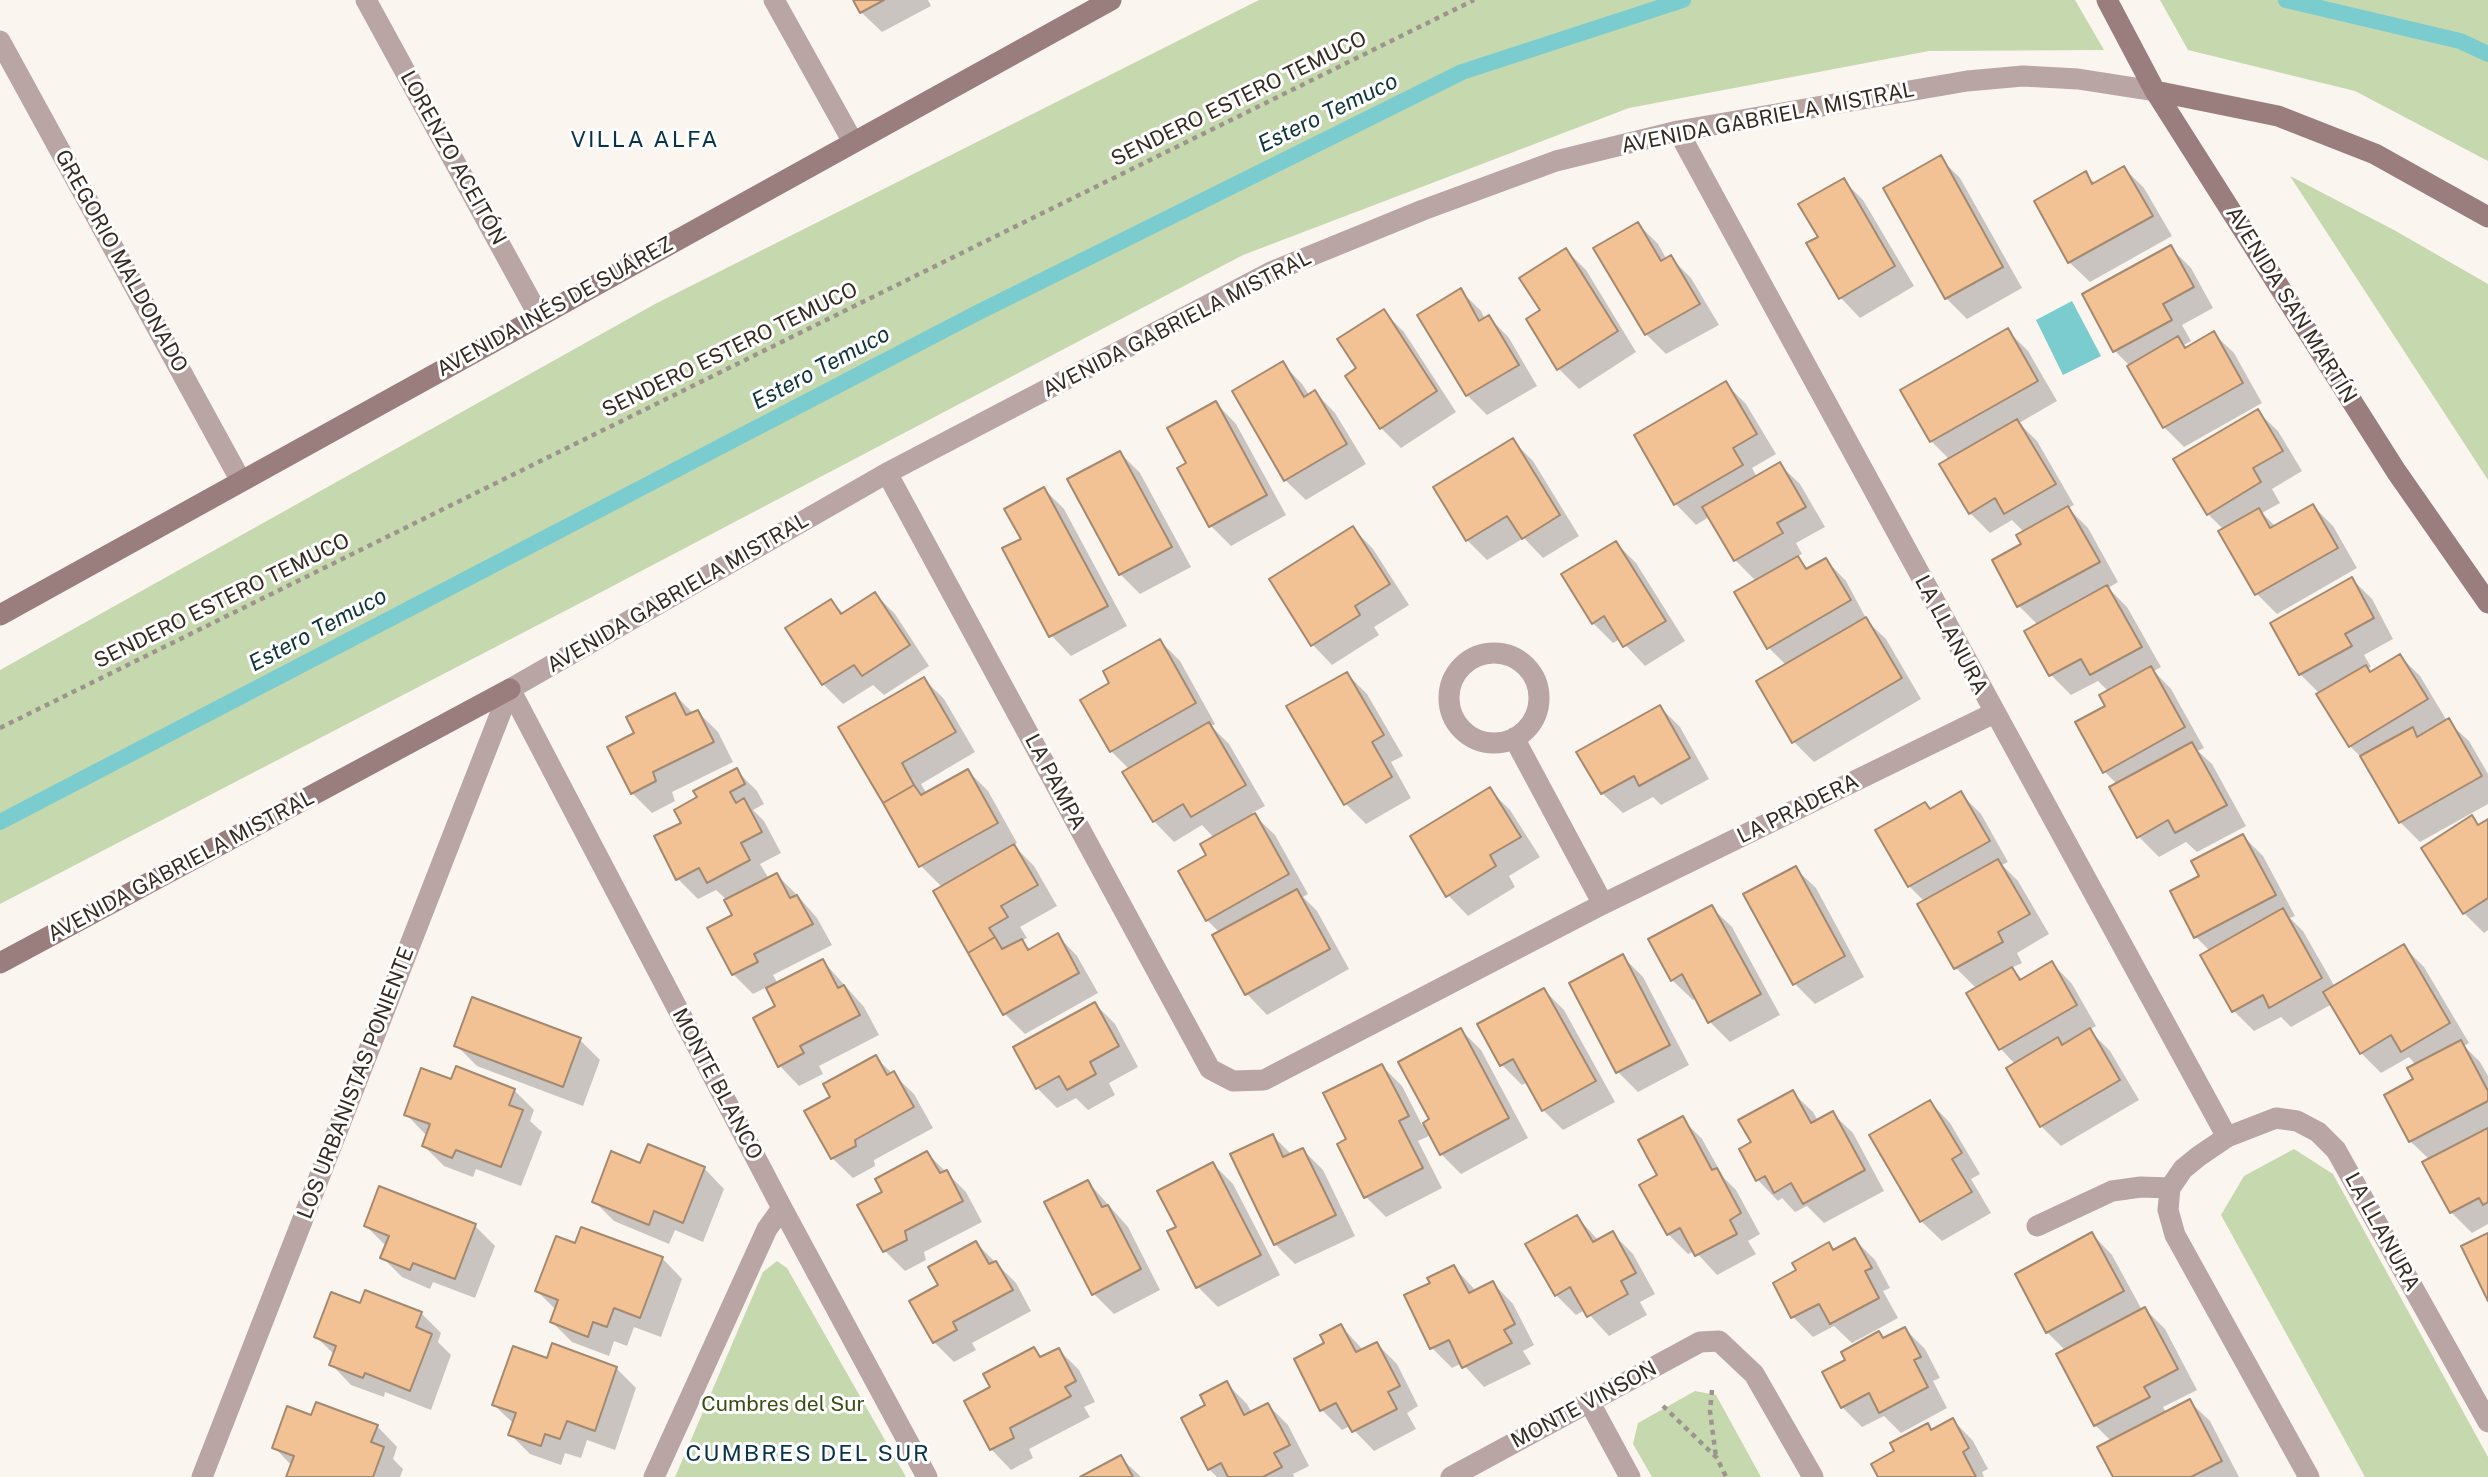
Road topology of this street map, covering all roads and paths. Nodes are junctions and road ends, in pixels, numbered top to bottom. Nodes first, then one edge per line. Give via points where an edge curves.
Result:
1 (366, 0) edge
2 (775, 0) edge
3 (1111, 0) edge
4 (1475, 0) edge
5 (2107, 0) edge
6 (0, 41) edge
7 (2155, 91) junction
8 (1678, 131) junction
9 (853, 142) junction
10 (2488, 217) edge
11 (539, 316) junction
12 (887, 473) junction
13 (241, 481) junction
14 (2488, 603) edge
15 (0, 615) edge
16 (510, 689) junction
17 (1993, 713) junction
18 (0, 728) edge
19 (1514, 738) junction
20 (1603, 904) junction
21 (0, 963) edge
22 (1233, 1081) joint
23 (2227, 1138) junction
24 (2170, 1188) junction
25 (782, 1208) junction
26 (2037, 1226) dead end
27 (1719, 1341) junction
28 (1635, 1378) junction
29 (1590, 1403) junction
30 (2488, 1422) edge
31 (1717, 1458) junction
32 (202, 1477) edge
33 (654, 1477) edge
34 (927, 1477) edge
35 (1451, 1477) edge
36 (1630, 1477) edge
37 (1726, 1477) edge
38 (1813, 1477) edge
39 (2309, 1477) edge

1 - 11 street, LORENZO ACEITÓN
2 - 9 street
3 - 9 street, AVENIDA INÉS DE SUÁREZ
4 - 18 path, SENDERO ESTERO TEMUCO
5 - 7 street, AVENIDA SAN MARTÍN
6 - 13 street, GREGORIO MALDONADO
7 - 8 street, AVENIDA GABRIELA MISTRAL via 2078,79 1967,80
7 - 10 street, AVENIDA GABRIELA MISTRAL via 2278,116 2375,154
7 - 14 street, AVENIDA SAN MARTÍN via 2396,471
8 - 12 street, AVENIDA GABRIELA MISTRAL via 1556,161 1423,209 1271,272
8 - 17 street, LA LLANURA
9 - 11 street, AVENIDA INÉS DE SUÁREZ
11 - 13 street, AVENIDA INÉS DE SUÁREZ
12 - 16 street, AVENIDA GABRIELA MISTRAL
12 - 22 street, LA PAMPA via 1210,1069
13 - 15 street, AVENIDA INÉS DE SUÁREZ
16 - 21 street, AVENIDA GABRIELA MISTRAL
16 - 25 street, MONTE BLANCO
16 - 32 street, LOS URBANISTAS PONIENTE
17 - 20 street, LA PRADERA
17 - 23 street, LA LLANURA
19 - 19 street via 1535,716 1538,685 1519,660 1489,652 1474,657 1452,679 1450,710 1468,735 1499,743
19 - 20 street
20 - 22 street, LA PRADERA via 1264,1080
23 - 24 street, LA LLANURA via 2183,1169
23 - 30 street, LA LLANURA via 2276,1118 2297,1121 2318,1132 2336,1150
24 - 26 street via 2112,1191
24 - 39 street via 2168,1210 2175,1235
25 - 33 street via 767,1229
25 - 34 street, MONTE BLANCO
27 - 28 street, MONTE VINSON via 1700,1342
27 - 31 path via 1710,1411
27 - 38 street via 1754,1374
28 - 29 street, MONTE VINSON
28 - 31 path
29 - 35 street, MONTE VINSON
29 - 36 street
31 - 37 path

